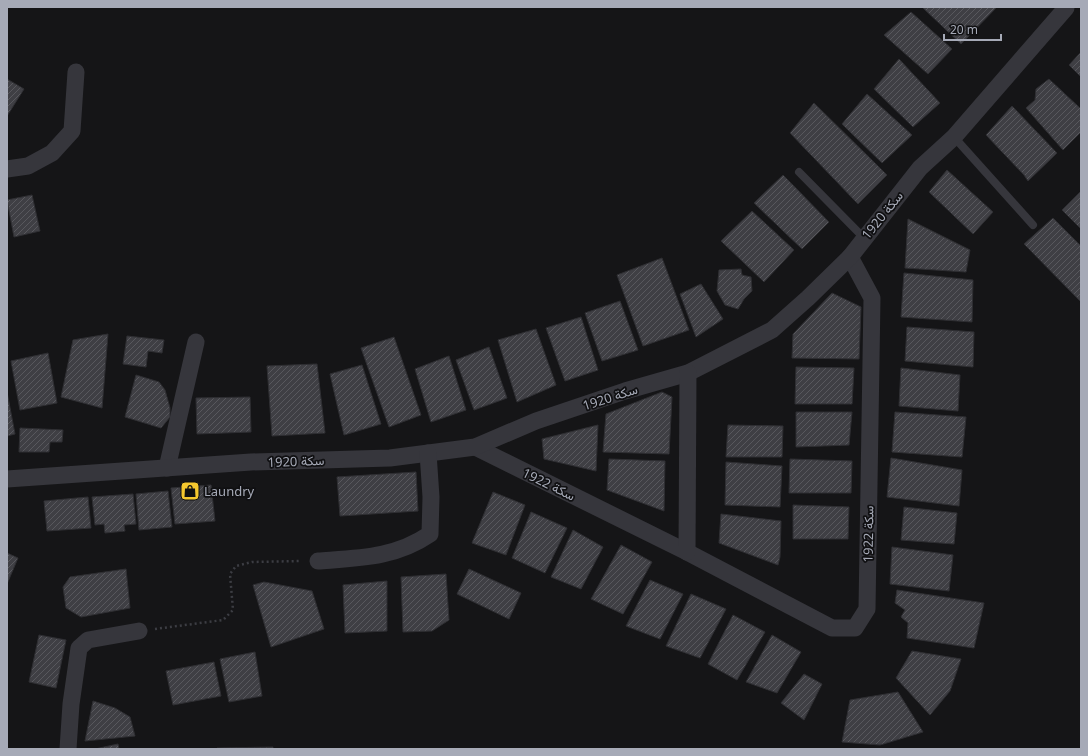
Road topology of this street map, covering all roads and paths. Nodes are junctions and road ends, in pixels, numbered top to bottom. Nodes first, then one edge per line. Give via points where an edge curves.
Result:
1 (1066, 8) dead end
2 (76, 72) dead end
3 (954, 137) junction
4 (7, 169) edge
5 (799, 172) dead end
6 (1033, 225) dead end
7 (864, 238) junction
8 (850, 257) junction
9 (196, 342) dead end
10 (688, 374) junction
11 (475, 447) junction
12 (428, 453) junction
13 (167, 468) junction
14 (7, 479) edge
15 (687, 552) junction
16 (318, 561) joint
17 (139, 631) joint
18 (68, 749) edge

1 - 3 street, سكة 1920
2 - 4 street via 72,131 52,153 28,166
3 - 6 lane
3 - 7 street, سكة 1920 via 920,168
5 - 7 lane
7 - 8 street, سكة 1920
8 - 10 street, سكة 1920 via 772,330
8 - 15 street, سكة 1922 via 872,298 867,609 855,628 832,628
9 - 13 street
10 - 11 street, سكة 1920 via 625,391 536,421
10 - 15 street
11 - 12 street, سكة 1920
11 - 15 street, سكة 1922
12 - 13 street, سكة 1920 via 390,458 251,462
12 - 16 street via 430,534 416,543 373,557
13 - 14 street, سكة 1920
16 - 17 path via 252,562 236,566 230,574 233,610 223,620
17 - 18 street via 88,640 79,648

